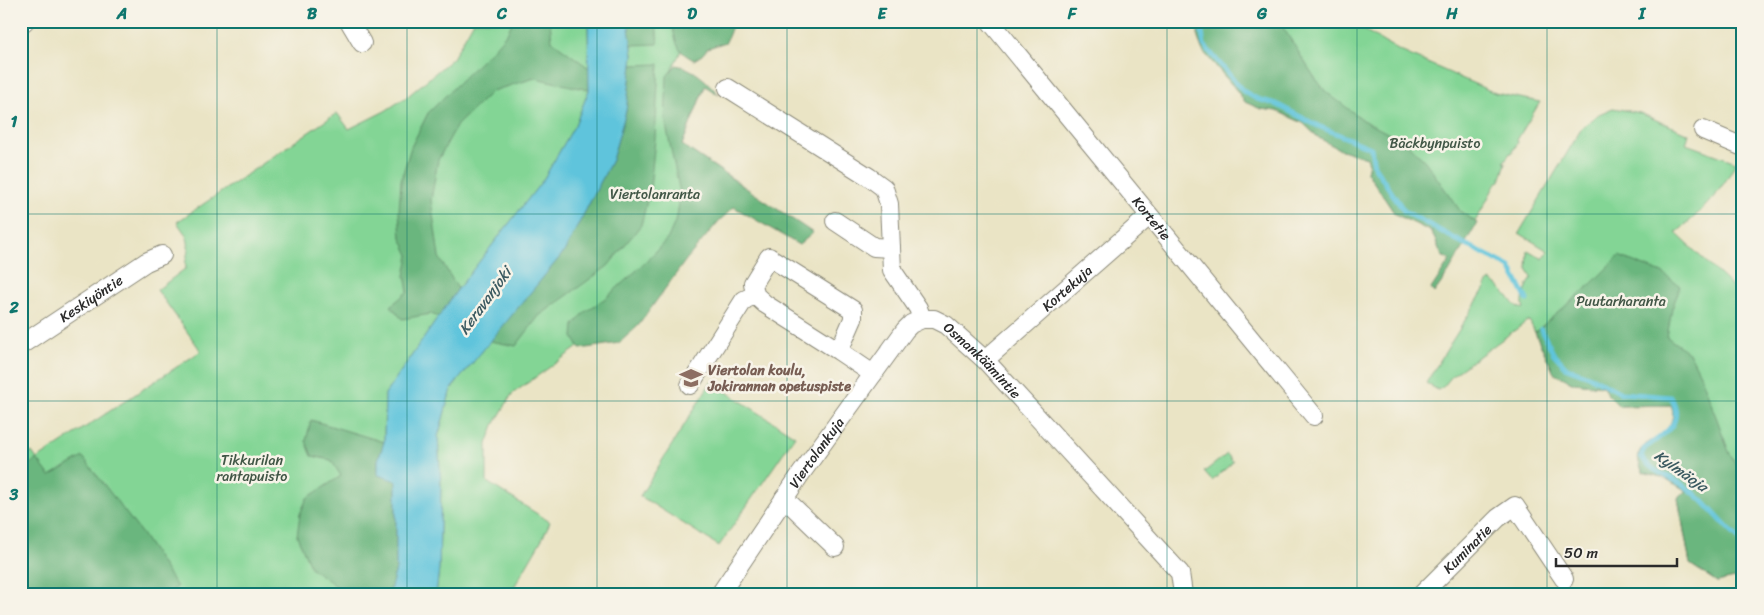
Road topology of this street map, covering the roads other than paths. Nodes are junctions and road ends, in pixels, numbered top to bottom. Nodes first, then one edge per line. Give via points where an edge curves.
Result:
1 (25, 21) edge
2 (349, 21) edge
3 (990, 21) edge
4 (21, 24) edge
5 (362, 43) dead end
6 (728, 88) dead end
7 (1703, 130) dead end
8 (1743, 147) edge
9 (1149, 216) junction
10 (835, 220) dead end
11 (891, 248) junction
12 (162, 255) dead end
13 (755, 295) junction
14 (922, 319) junction
15 (21, 345) edge
16 (839, 351) junction
17 (985, 360) junction
18 (873, 374) junction
19 (690, 385) dead end
20 (1314, 416) dead end
21 (784, 498) junction
22 (835, 547) dead end
23 (1564, 579) dead end
24 (720, 594) edge
25 (1183, 594) edge
26 (1422, 594) edge

1 - 4 street
2 - 5 street
3 - 9 street, Kortetie
6 - 11 street via 884,188 889,204
7 - 8 street
9 - 17 street, Kortekuja
9 - 20 street, Kortetie
10 - 11 street via 874,247
11 - 14 street via 892,270
12 - 15 street, Keskiyöntie via 146,262
13 - 16 street
13 - 16 street via 753,283 769,257 853,310 853,319
13 - 19 street via 744,300
14 - 17 street, Osmankäämintie via 934,319 946,325
14 - 18 street, Viertolankuja via 905,330
16 - 18 street
17 - 25 street, Osmankäämintie via 1180,573
18 - 21 street, Viertolankuja
21 - 22 street
21 - 24 street, Viertolankuja
23 - 26 street, Kuminatie via 1514,506

